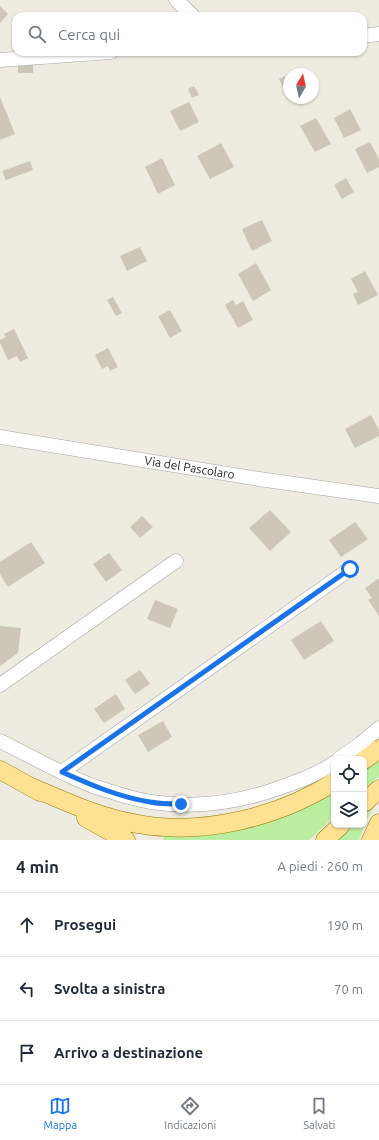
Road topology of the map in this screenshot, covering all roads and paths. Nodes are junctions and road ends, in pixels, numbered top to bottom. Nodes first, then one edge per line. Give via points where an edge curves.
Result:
1 (176, 0) edge
2 (189, 12) edge
3 (379, 34) edge
4 (367, 36) edge
5 (56, 56) edge
6 (0, 60) edge
7 (0, 437) edge
8 (379, 496) edge
9 (176, 561) dead end
10 (350, 569) dead end
11 (0, 686) edge
12 (379, 728) edge
13 (0, 741) edge
14 (379, 749) edge
15 (343, 756) edge
16 (367, 758) edge
17 (331, 765) edge
18 (0, 770) edge
19 (62, 772) junction
20 (331, 784) edge
21 (29, 786) junction
22 (379, 789) edge
23 (367, 799) edge
24 (379, 823) edge
25 (338, 828) edge
26 (126, 840) edge
27 (325, 840) edge
28 (372, 840) edge

1 - 2 street
3 - 4 street
5 - 6 street
7 - 8 street, Via del Pascolaro
9 - 11 street
10 - 19 street
12 - 15 street
13 - 19 street
14 - 16 main road
17 - 19 street via 259,796 218,803 181,804 151,802 124,796
18 - 21 main road
20 - 21 main road via 298,802 255,816 212,826 179,828 122,821
21 - 26 main road
22 - 23 main road
24 - 28 main road
25 - 27 main road

